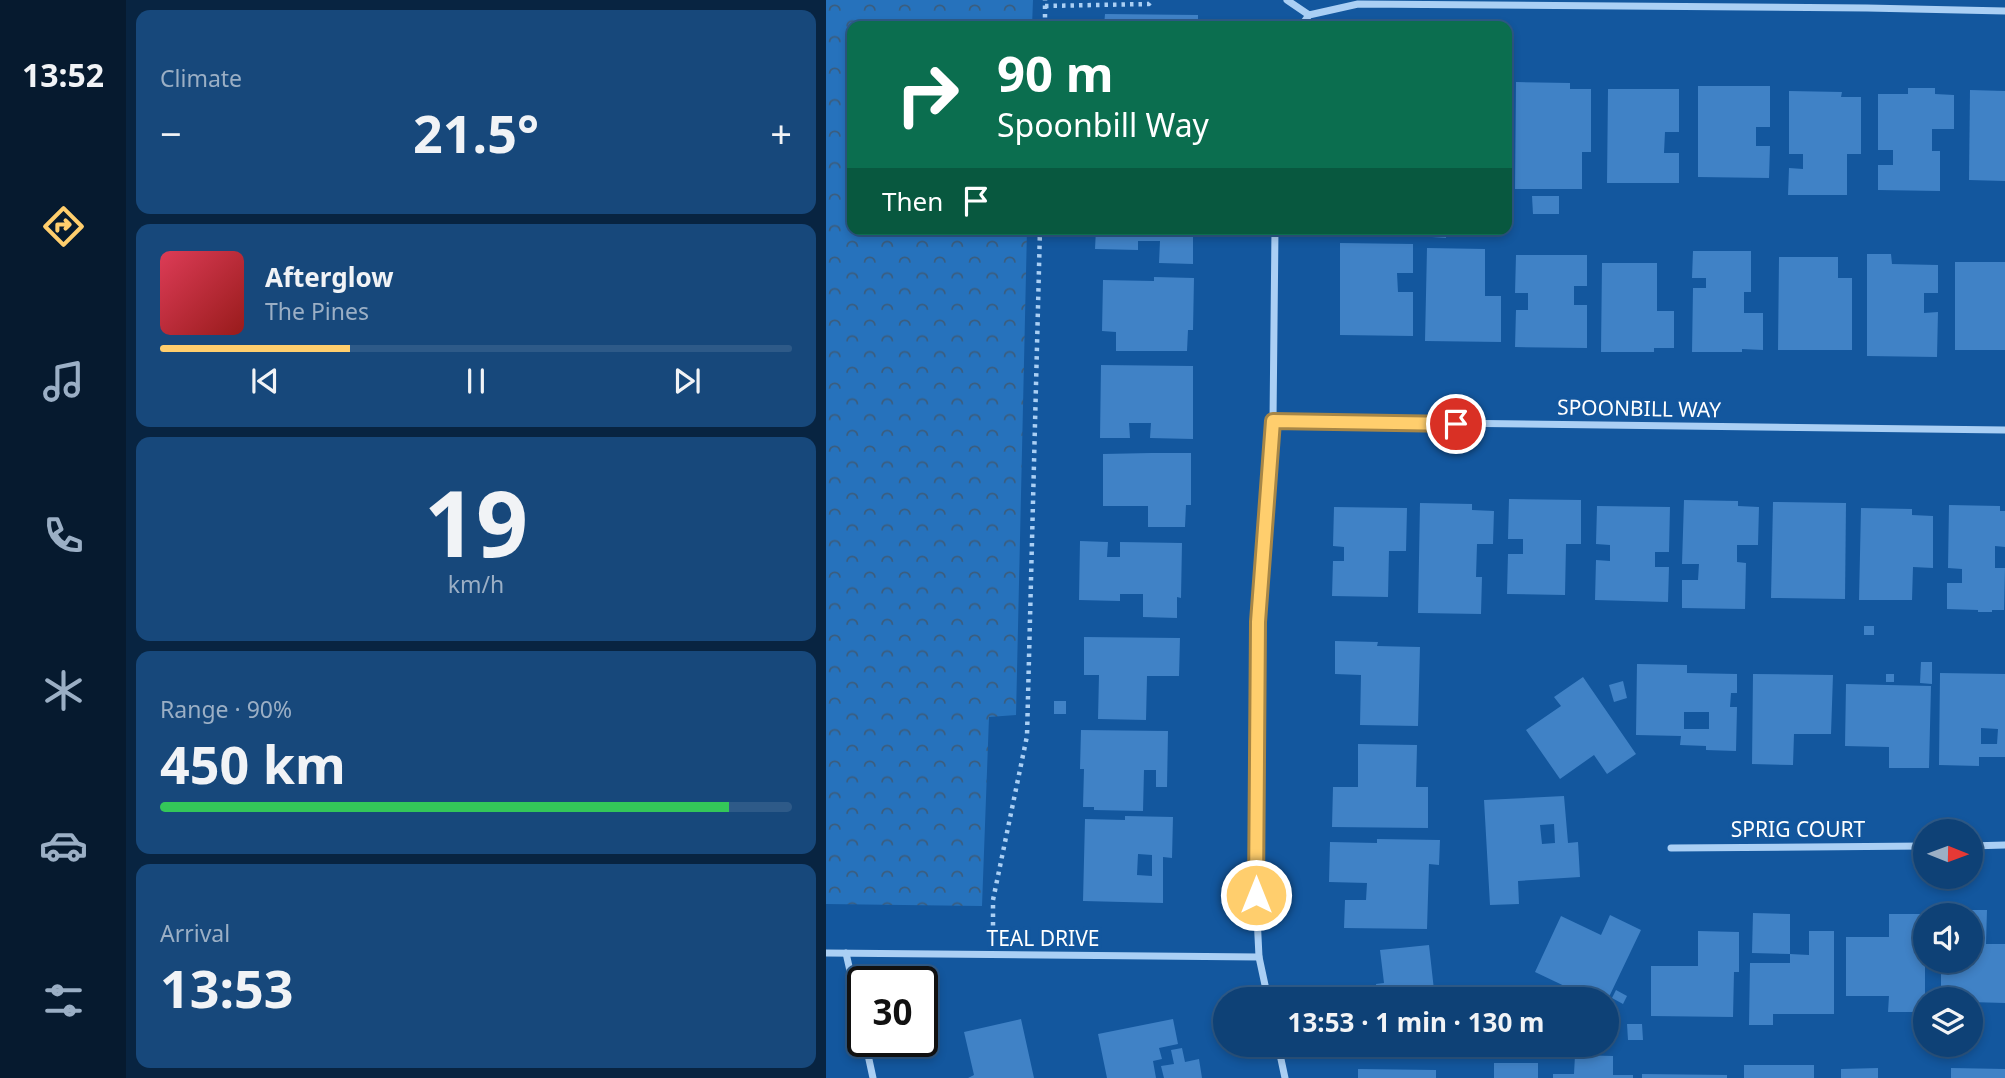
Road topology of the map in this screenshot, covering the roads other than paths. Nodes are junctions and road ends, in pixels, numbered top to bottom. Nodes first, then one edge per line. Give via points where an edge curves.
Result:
1 (1287, 0) edge
2 (2005, 11) edge
3 (1309, 15) junction
4 (1305, 21) edge
5 (1275, 235) edge
6 (1273, 421) junction
7 (2005, 430) edge
8 (2005, 845) edge
9 (1913, 846) edge
10 (1983, 846) edge
11 (1671, 848) dead end
12 (826, 953) edge
13 (846, 953) junction
14 (1259, 957) junction
15 (849, 966) edge
16 (1265, 987) edge
17 (868, 1057) edge
18 (1281, 1057) edge
19 (873, 1078) edge
20 (1285, 1078) edge

1 - 3 street
2 - 3 street via 1358,5
3 - 4 street
5 - 6 street
6 - 7 street, SPOONBILL WAY
6 - 14 street via 1258,622
8 - 10 street
9 - 11 street, SPRIG COURT
12 - 13 street, TEAL DRIVE
13 - 14 street, TEAL DRIVE
13 - 15 street
14 - 16 street
17 - 19 street
18 - 20 street

